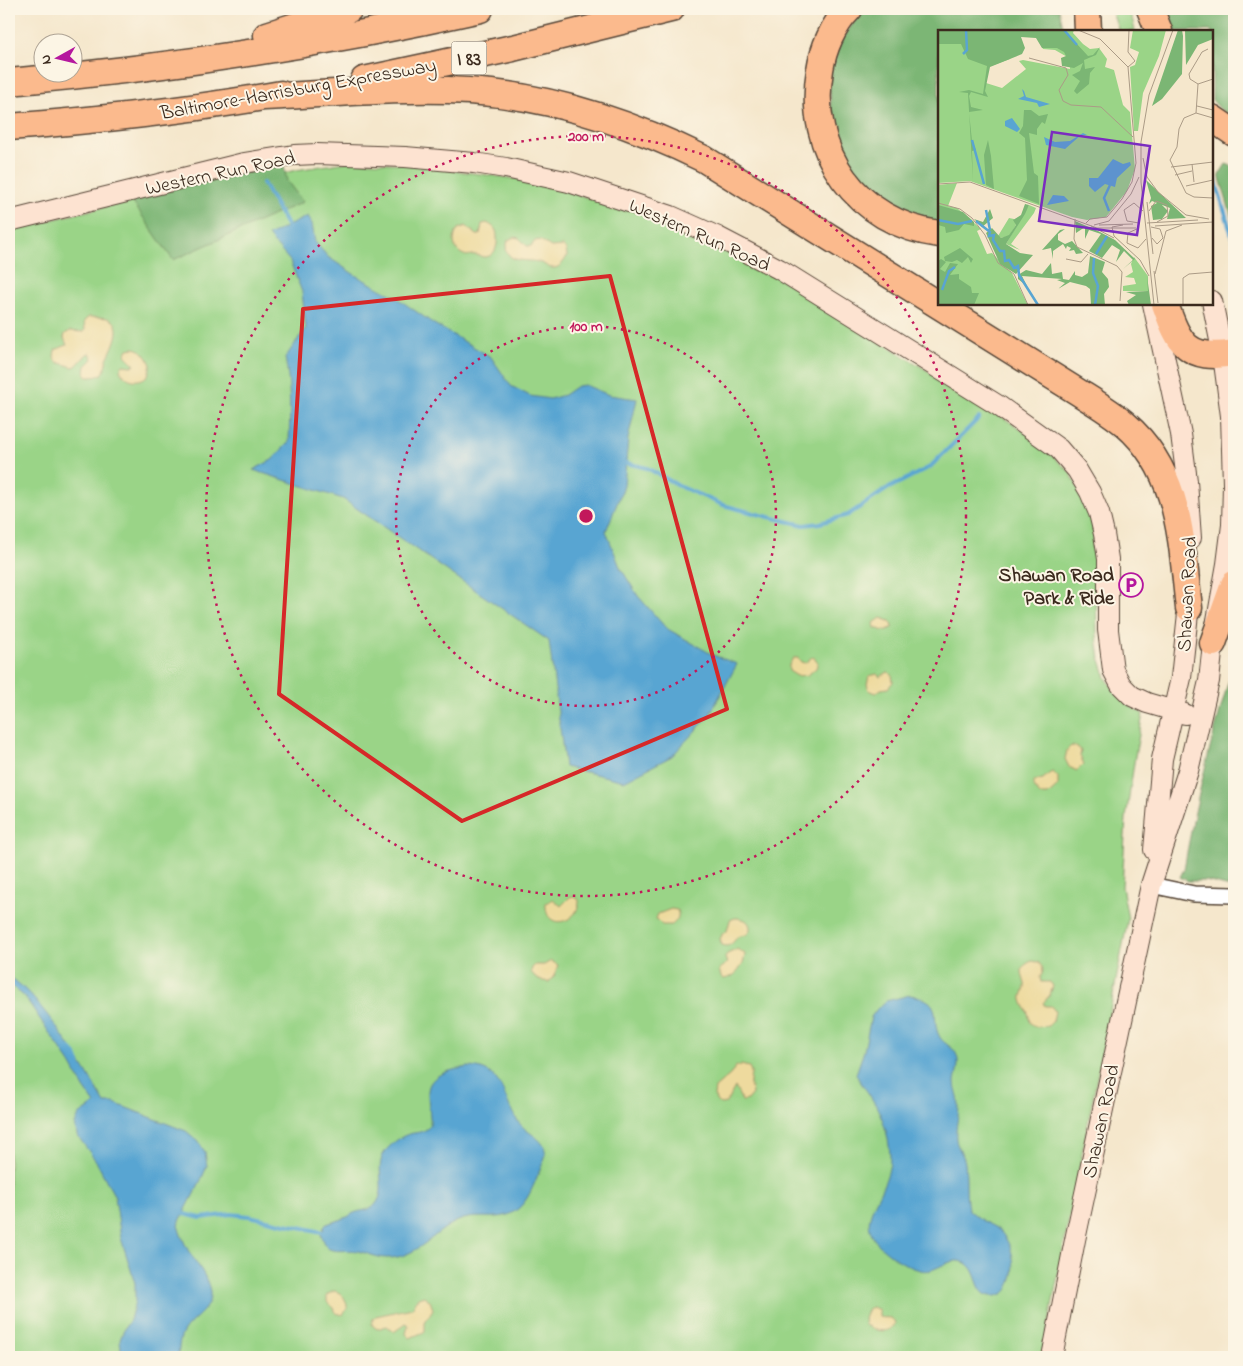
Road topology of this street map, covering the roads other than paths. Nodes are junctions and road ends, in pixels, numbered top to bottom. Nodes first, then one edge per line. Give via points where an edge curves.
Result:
1 (349, 9) edge
2 (480, 9) edge
3 (671, 9) edge
4 (849, 9) edge
5 (1088, 9) edge
6 (1149, 9) edge
7 (1088, 30) edge
8 (1093, 30) edge
9 (1152, 30) edge
10 (1159, 30) edge
11 (183, 63) junction
12 (9, 82) edge
13 (264, 97) junction
14 (1213, 119) edge
15 (9, 127) edge
16 (1234, 133) edge
17 (9, 221) edge
18 (938, 234) edge
19 (1213, 304) edge
20 (938, 305) edge
21 (938, 305) edge
22 (1153, 305) edge
23 (1165, 305) edge
24 (1229, 354) edge
25 (1234, 584) edge
26 (1189, 608) junction
27 (1213, 643) junction
28 (1179, 713) junction
29 (1180, 796) junction
30 (1151, 885) junction
31 (1234, 895) edge
32 (1052, 1357) edge

1 - 11 highway via 244,42 190,51
2 - 11 highway, I 83 via 358,34
3 - 13 highway, Baltimore-Harrisburg Expressway / I 83 via 439,64
4 - 18 highway via 833,31 820,65 816,103 823,139 840,175 863,201 911,229
5 - 7 highway
5 - 8 main road
6 - 9 main road
6 - 10 highway
11 - 12 highway, I 83
13 - 15 highway, Baltimore-Harrisburg Expressway / I 83 via 75,122
13 - 20 highway via 470,91 521,98 605,118 704,159
14 - 16 highway
17 - 28 main road, Western Run Road via 244,163 317,154 405,157 506,168 569,182 671,216 779,269 999,406 1060,449 1077,470 1099,513 1108,559 1108,630 1113,670 1132,696
19 - 24 main road, Shawan Road
21 - 26 highway via 1078,392 1125,424 1142,441 1167,482 1176,509
22 - 26 main road, Shawan Road via 1181,434 1187,481
23 - 24 highway via 1173,328 1191,350 1210,355
24 - 27 main road, Shawan Road via 1232,525
25 - 27 highway
26 - 28 main road, Shawan Road
27 - 28 main road, Shawan Road via 1199,686
27 - 29 main road, Shawan Road via 1209,681
28 - 29 main road, Shawan Road via 1177,764
28 - 30 main road, Shawan Road via 1162,759
29 - 30 main road, Shawan Road
30 - 31 street via 1194,894
30 - 32 main road, Shawan Road

